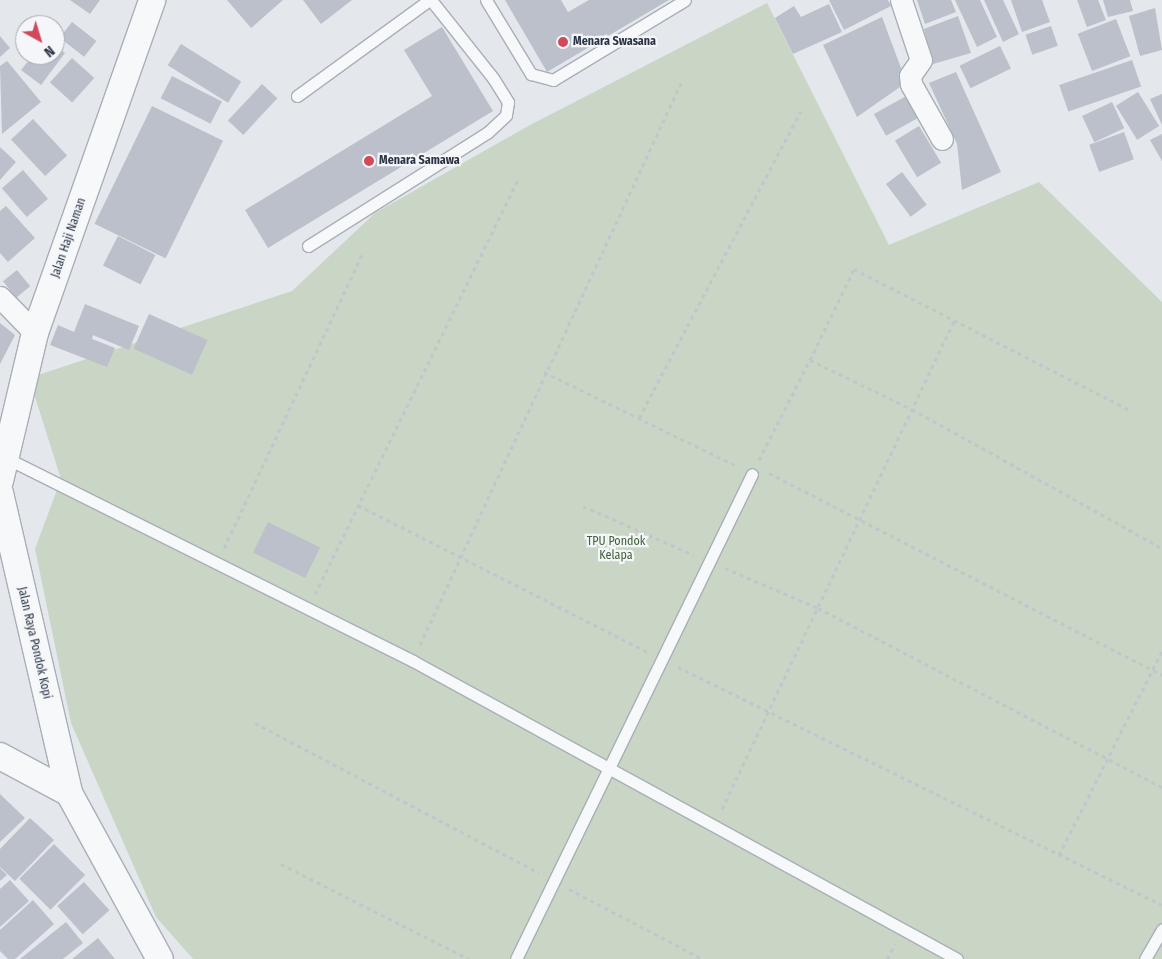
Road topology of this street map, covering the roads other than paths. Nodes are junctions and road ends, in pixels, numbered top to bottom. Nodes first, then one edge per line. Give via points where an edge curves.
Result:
1 (152, 0) edge
2 (430, 0) edge
3 (486, 0) edge
4 (685, 0) edge
5 (901, 0) edge
6 (297, 96) dead end
7 (942, 139) dead end
8 (308, 246) dead end
9 (0, 297) edge
10 (35, 333) junction
11 (2, 469) edge
12 (754, 470) road end
13 (0, 493) edge
14 (0, 756) edge
15 (606, 768) junction
16 (69, 793) junction
17 (1162, 930) edge
18 (160, 959) edge
19 (516, 959) edge
20 (957, 959) edge
21 (1145, 959) edge

1 - 10 street, Jalan Haji Naman
2 - 6 lane
2 - 8 lane via 493,78 508,102 506,115 487,133
3 - 4 lane via 531,74 554,80
5 - 7 street via 921,60 910,76 911,84
9 - 10 street
10 - 11 street, Jalan Haji Naman
11 - 15 lane via 216,564 308,609 413,661
12 - 15 lane
13 - 16 street, Jalan Raya Pondok Kopi
14 - 16 street
15 - 19 lane
15 - 20 lane
16 - 18 street, Jalan Raya Pondok Kopi
17 - 21 lane

